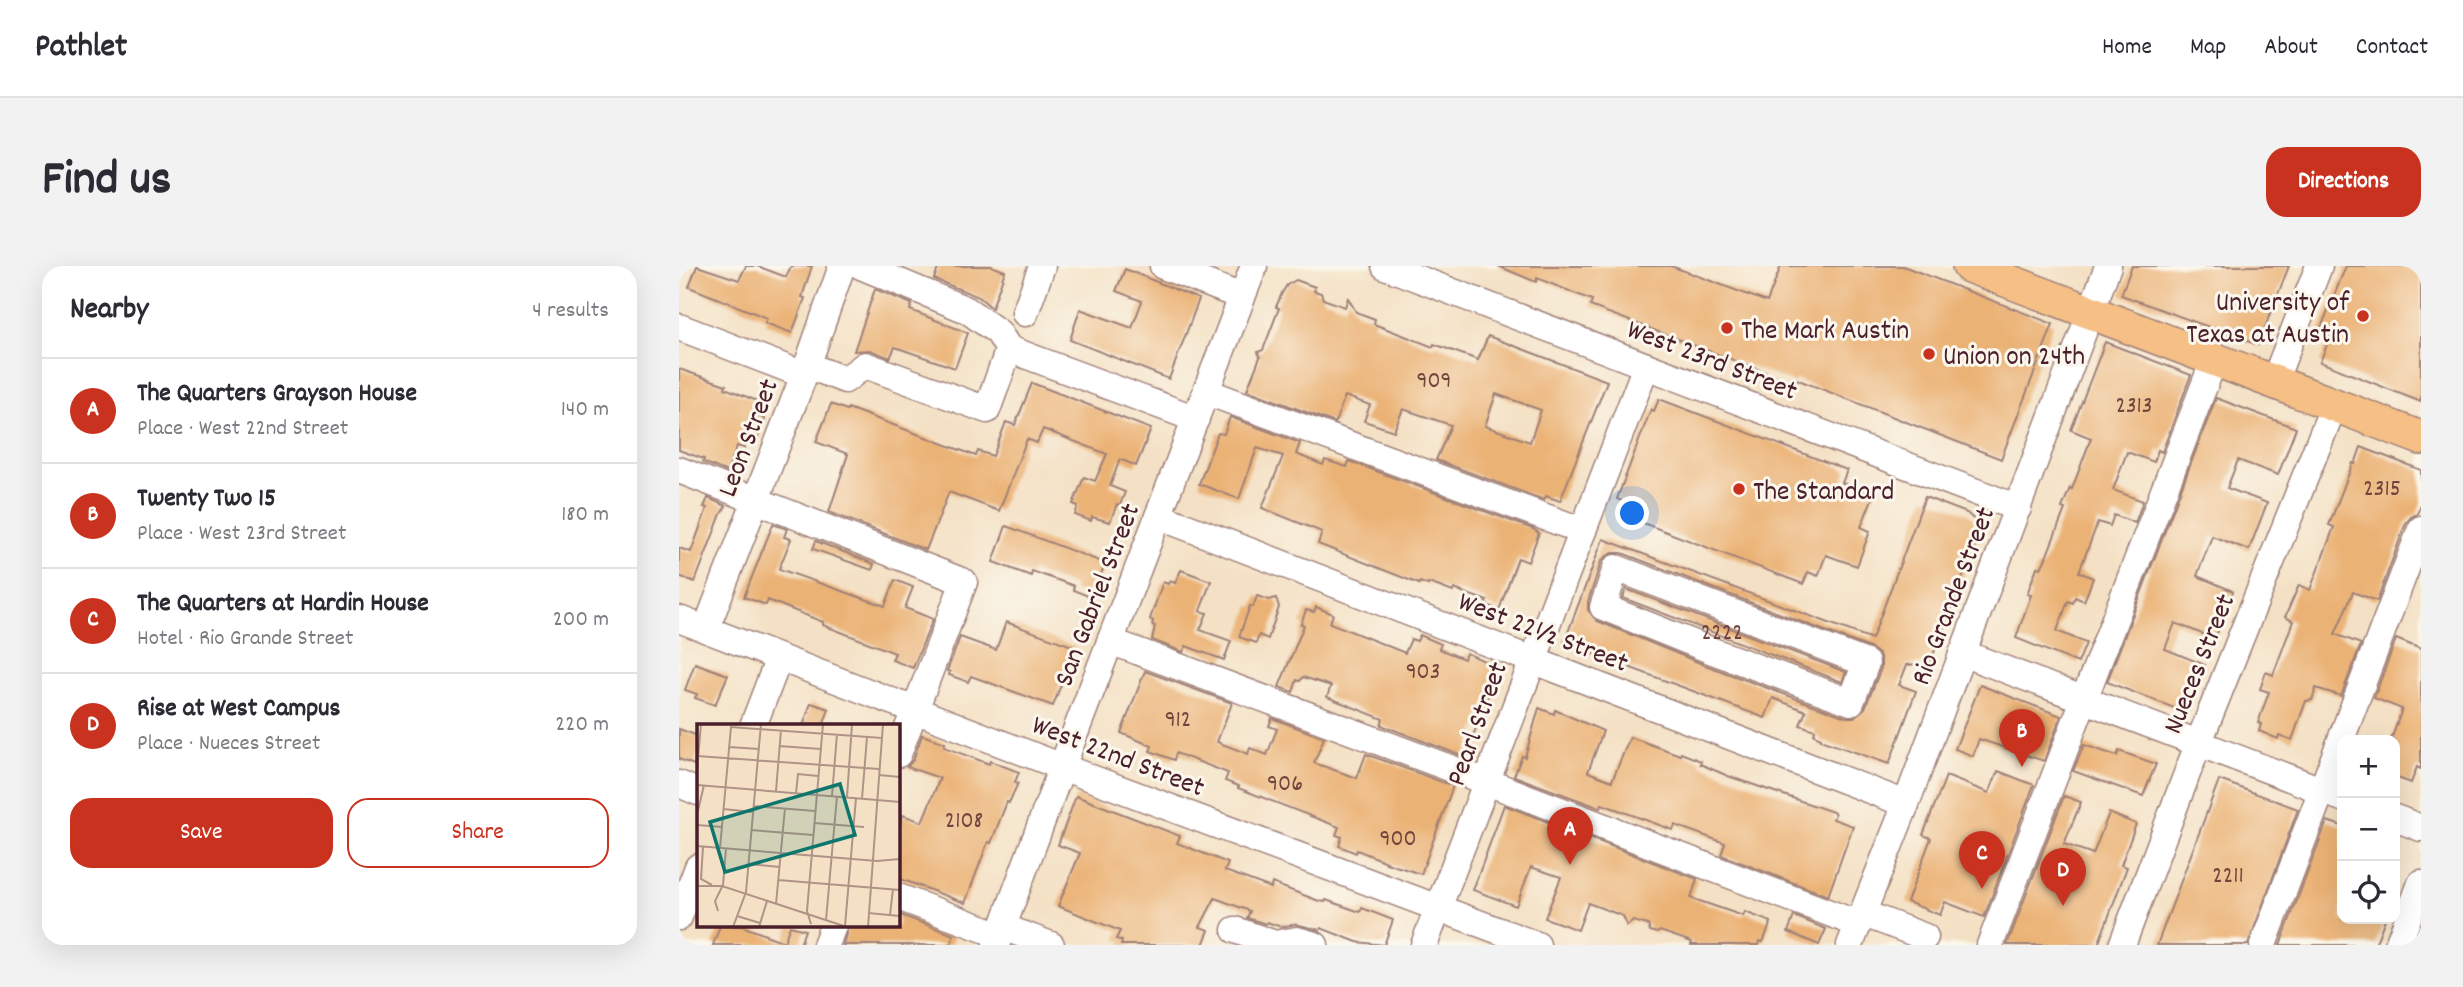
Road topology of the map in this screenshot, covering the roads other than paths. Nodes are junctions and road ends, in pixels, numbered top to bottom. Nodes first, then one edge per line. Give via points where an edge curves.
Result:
1 (842, 266) edge
2 (861, 266) edge
3 (1042, 266) edge
4 (1163, 266) edge
5 (1254, 266) edge
6 (1385, 266) edge
7 (2108, 266) edge
8 (2319, 266) edge
9 (1974, 267) edge
10 (1242, 297) junction
11 (1025, 313) dead end
12 (2090, 313) junction
13 (679, 327) edge
14 (1009, 349) junction
15 (2214, 360) junction
16 (1646, 366) junction
17 (805, 370) junction
18 (2274, 382) junction
19 (1207, 392) junction
20 (2334, 405) junction
21 (1196, 419) junction
22 (2421, 438) edge
23 (679, 470) edge
24 (755, 500) junction
25 (2018, 508) junction
26 (1158, 516) junction
27 (2421, 529) edge
28 (1583, 531) junction
29 (1726, 609) junction
30 (679, 619) edge
31 (706, 629) junction
32 (1110, 641) junction
33 (1710, 650) junction
34 (1962, 653) junction
35 (779, 658) junction
36 (1532, 659) junction
37 (2083, 698) junction
38 (914, 709) junction
39 (754, 724) edge
40 (2199, 742) junction
41 (899, 751) edge
42 (1062, 767) junction
43 (1487, 782) junction
44 (679, 785) edge
45 (697, 792) edge
46 (2332, 794) edge
47 (1906, 804) junction
48 (2400, 820) edge
49 (2421, 828) edge
50 (697, 870) edge
51 (2421, 883) edge
52 (899, 897) edge
53 (1438, 906) junction
54 (679, 917) edge
55 (832, 928) edge
56 (1857, 928) edge
57 (1235, 930) dead end
58 (1000, 936) edge
59 (1925, 937) dead end
60 (826, 945) edge
61 (1051, 945) edge
62 (1315, 945) edge
63 (1424, 945) edge
64 (1537, 945) edge
65 (1990, 945) edge
66 (2122, 945) edge
67 (2263, 945) edge
68 (2398, 945) edge

1 - 17 street, Leon Street
2 - 14 street via 967,310 998,332
3 - 11 street
4 - 10 street
5 - 10 street, San Gabriel Street
6 - 16 street, West 23rd Street
7 - 12 street, Rio Grande Street
8 - 18 street
9 - 12 main road
10 - 19 street, San Gabriel Street
12 - 15 main road
12 - 25 street, Rio Grande Street
13 - 17 street
14 - 17 street via 987,411 865,365 845,380
14 - 21 street
15 - 18 main road
15 - 37 street
16 - 25 street, West 23rd Street
16 - 28 street, Pearl Street
17 - 24 street, Leon Street
18 - 20 main road
19 - 21 street, San Gabriel Street
19 - 28 street
20 - 22 main road
20 - 40 street, Nueces Street
21 - 26 street, San Gabriel Street
23 - 24 street
24 - 31 street, Leon Street
24 - 38 street via 964,582
25 - 34 street, Rio Grande Street
26 - 32 street, San Gabriel Street
26 - 36 street, West 22½ Street
27 - 46 street
28 - 36 street, Pearl Street
29 - 33 street
29 - 33 street via 1616,568 1602,607
29 - 33 street via 1866,663 1851,702
30 - 31 street, West 22nd Street
31 - 35 street, West 22nd Street
32 - 42 street, San Gabriel Street
32 - 43 street
34 - 37 street
34 - 47 street, Rio Grande Street
35 - 38 street, West 22nd Street
35 - 39 street
36 - 43 street, Pearl Street
36 - 47 street, West 22½ Street
37 - 40 street
37 - 65 street
38 - 41 street
38 - 42 street, West 22nd Street
40 - 46 street
40 - 66 street, Nueces Street
42 - 53 street, West 22nd Street
42 - 58 street, San Gabriel Street
43 - 53 street, Pearl Street
43 - 56 street
44 - 45 street
46 - 67 street
47 - 56 street, Rio Grande Street
48 - 49 street
50 - 54 street
51 - 68 street
52 - 58 street
53 - 63 street, Pearl Street
53 - 64 street, West 22nd Street
55 - 60 street
56 - 59 street
57 - 62 street via 1275,944 1297,940
58 - 61 street

